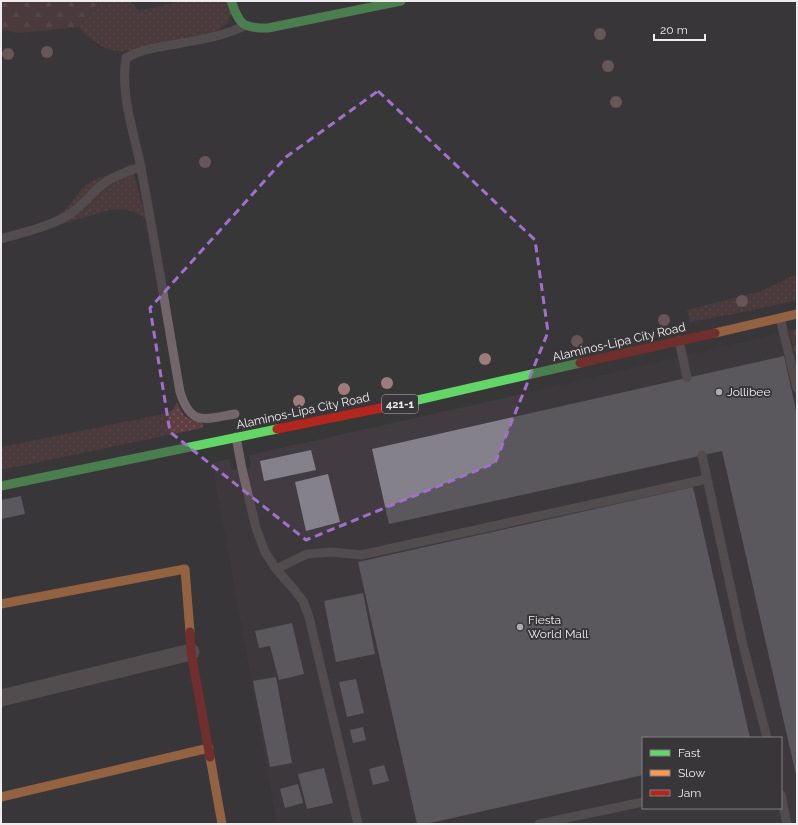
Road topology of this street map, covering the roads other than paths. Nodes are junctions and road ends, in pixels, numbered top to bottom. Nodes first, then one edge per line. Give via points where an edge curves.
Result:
1 (231, 1) edge
2 (401, 1) edge
3 (244, 26) junction
4 (141, 166) junction
5 (1, 238) edge
6 (797, 314) edge
7 (780, 318) junction
8 (679, 340) junction
9 (687, 378) dead end
10 (797, 388) edge
11 (235, 414) dead end
12 (236, 437) junction
13 (702, 455) dead end
14 (707, 479) junction
15 (1, 486) edge
16 (276, 569) junction
17 (1, 604) edge
18 (191, 652) junction
19 (1, 698) edge
20 (767, 737) edge
21 (209, 748) junction
22 (1, 797) edge
23 (782, 800) edge
24 (642, 802) edge
25 (222, 824) edge
26 (358, 824) edge
27 (539, 824) edge
28 (787, 824) edge

1 - 3 street via 239,21
2 - 3 street via 268,28
3 - 4 lane via 210,37 137,52 126,58 126,100
4 - 5 lane via 106,182 70,214 46,226
4 - 11 lane via 180,392 185,406 193,416 204,419
6 - 7 street, Alaminos-Lipa City Road / 421-1
7 - 8 street, Alaminos-Lipa City Road / 421-1
7 - 10 lane
8 - 9 lane
8 - 12 street, Alaminos-Lipa City Road / 421-1 via 417,400
12 - 15 street, Alaminos-Lipa City Road / 421-1
12 - 16 lane via 256,528 265,552
13 - 14 lane
14 - 16 lane via 361,555 331,552 307,554
14 - 20 lane via 743,644
16 - 26 lane via 303,601 309,617
17 - 18 street via 185,569
18 - 19 street
18 - 21 street
21 - 22 street
21 - 25 street
23 - 28 lane
24 - 27 lane

